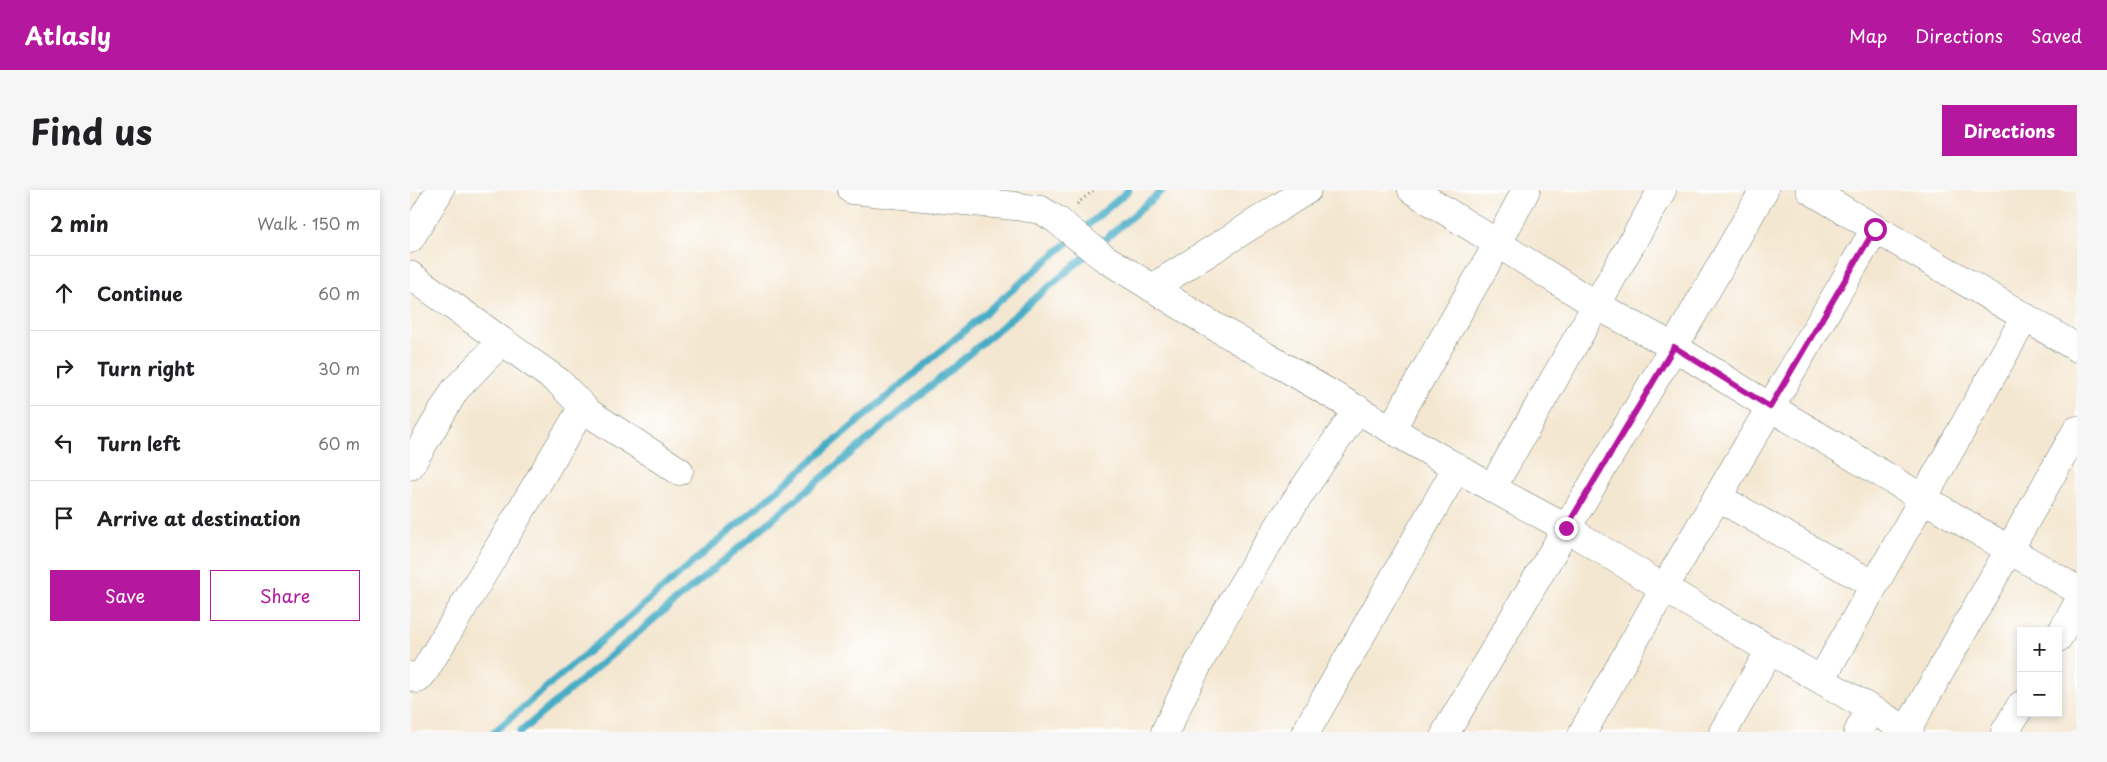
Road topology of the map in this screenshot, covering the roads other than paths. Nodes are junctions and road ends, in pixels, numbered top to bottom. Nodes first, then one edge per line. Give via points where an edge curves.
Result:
1 (440, 190) edge
2 (852, 190) edge
3 (1307, 190) edge
4 (1412, 190) edge
5 (1526, 190) edge
6 (1662, 190) edge
7 (1764, 190) edge
8 (1810, 190) edge
9 (1875, 229) junction
10 (410, 239) edge
11 (1497, 244) junction
12 (410, 275) edge
13 (1152, 288) junction
14 (1596, 305) junction
15 (2025, 316) junction
16 (502, 341) junction
17 (1674, 347) junction
18 (2077, 348) edge
19 (583, 407) junction
20 (1770, 407) junction
21 (1358, 409) junction
22 (1392, 428) junction
23 (419, 430) edge
24 (2077, 430) edge
25 (410, 466) edge
26 (1457, 467) junction
27 (679, 471) dead end
28 (1492, 488) junction
29 (1717, 497) junction
30 (1923, 498) junction
31 (1566, 528) junction
32 (2009, 549) junction
33 (1874, 585) junction
34 (1664, 588) junction
35 (2077, 590) edge
36 (2077, 605) edge
37 (2062, 631) edge
38 (1770, 650) junction
39 (410, 676) edge
40 (1821, 680) junction
41 (2017, 712) edge
42 (1864, 720) edge
43 (1908, 731) edge
44 (1165, 732) edge
45 (1306, 732) edge
46 (1446, 732) edge
47 (1583, 732) edge
48 (1723, 732) edge
49 (2005, 732) edge

1 - 10 street
2 - 13 street via 1040,210 1103,257
3 - 13 street
4 - 11 street
5 - 11 street
6 - 14 street
7 - 17 street
8 - 9 street
9 - 15 street
9 - 20 street
11 - 14 street
11 - 22 street
12 - 16 street
13 - 21 street
14 - 17 street
14 - 28 street
15 - 18 street
15 - 30 street
16 - 19 street via 560,382
16 - 23 street
17 - 20 street
17 - 31 street
19 - 27 street
19 - 39 street via 424,672 418,678
20 - 29 street
20 - 30 street
21 - 22 street
21 - 44 street via 1297,498 1242,587 1202,656
22 - 26 street
23 - 25 street
24 - 32 street
26 - 28 street
26 - 45 street
28 - 31 street
29 - 33 street
29 - 34 street
30 - 32 street
30 - 33 street
31 - 34 street
31 - 46 street
32 - 35 street
32 - 43 street
33 - 40 street
34 - 38 street
34 - 47 street
36 - 37 street
38 - 40 street
38 - 48 street
40 - 42 street
41 - 49 street
42 - 43 street

